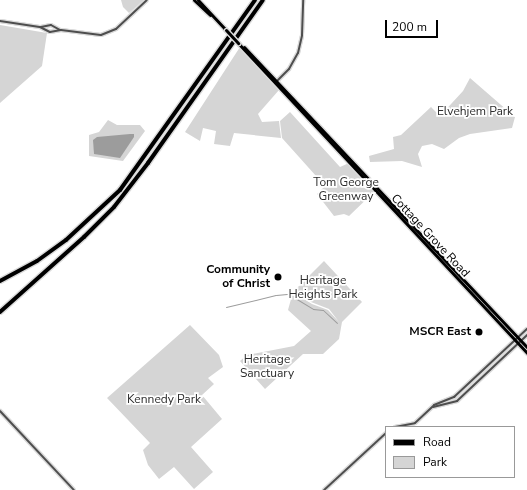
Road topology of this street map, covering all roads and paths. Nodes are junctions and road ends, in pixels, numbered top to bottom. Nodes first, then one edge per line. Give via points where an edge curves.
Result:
1 (147, 0) edge
2 (194, 0) edge
3 (198, 0) edge
4 (255, 0) edge
5 (263, 0) edge
6 (303, 0) edge
7 (0, 21) edge
8 (221, 25) junction
9 (48, 28) junction
10 (54, 29) junction
11 (276, 82) junction
12 (0, 281) edge
13 (0, 312) edge
14 (527, 329) edge
15 (527, 335) edge
16 (520, 339) junction
17 (516, 342) junction
18 (527, 347) edge
19 (527, 353) edge
20 (0, 411) edge
21 (400, 426) edge
22 (385, 434) edge
23 (74, 490) edge
24 (324, 490) edge

1 - 10 street via 109,32 94,35
2 - 8 main road, Cottage Grove Road
3 - 8 main road, Cottage Grove Road
4 - 12 highway via 120,190 66,240 38,261
5 - 13 highway via 121,198 84,238
6 - 11 street via 302,35 298,53 290,69
7 - 9 street
8 - 11 main road, Cottage Grove Road, bridge
9 - 10 street via 52,25
9 - 10 street via 50,32
11 - 16 main road, Cottage Grove Road
11 - 17 main road, Cottage Grove Road
14 - 16 street
15 - 16 street
16 - 17 street
16 - 18 main road, Cottage Grove Road
17 - 19 main road, Cottage Grove Road
17 - 21 street via 454,397 432,408 415,423
20 - 23 street
22 - 24 street

